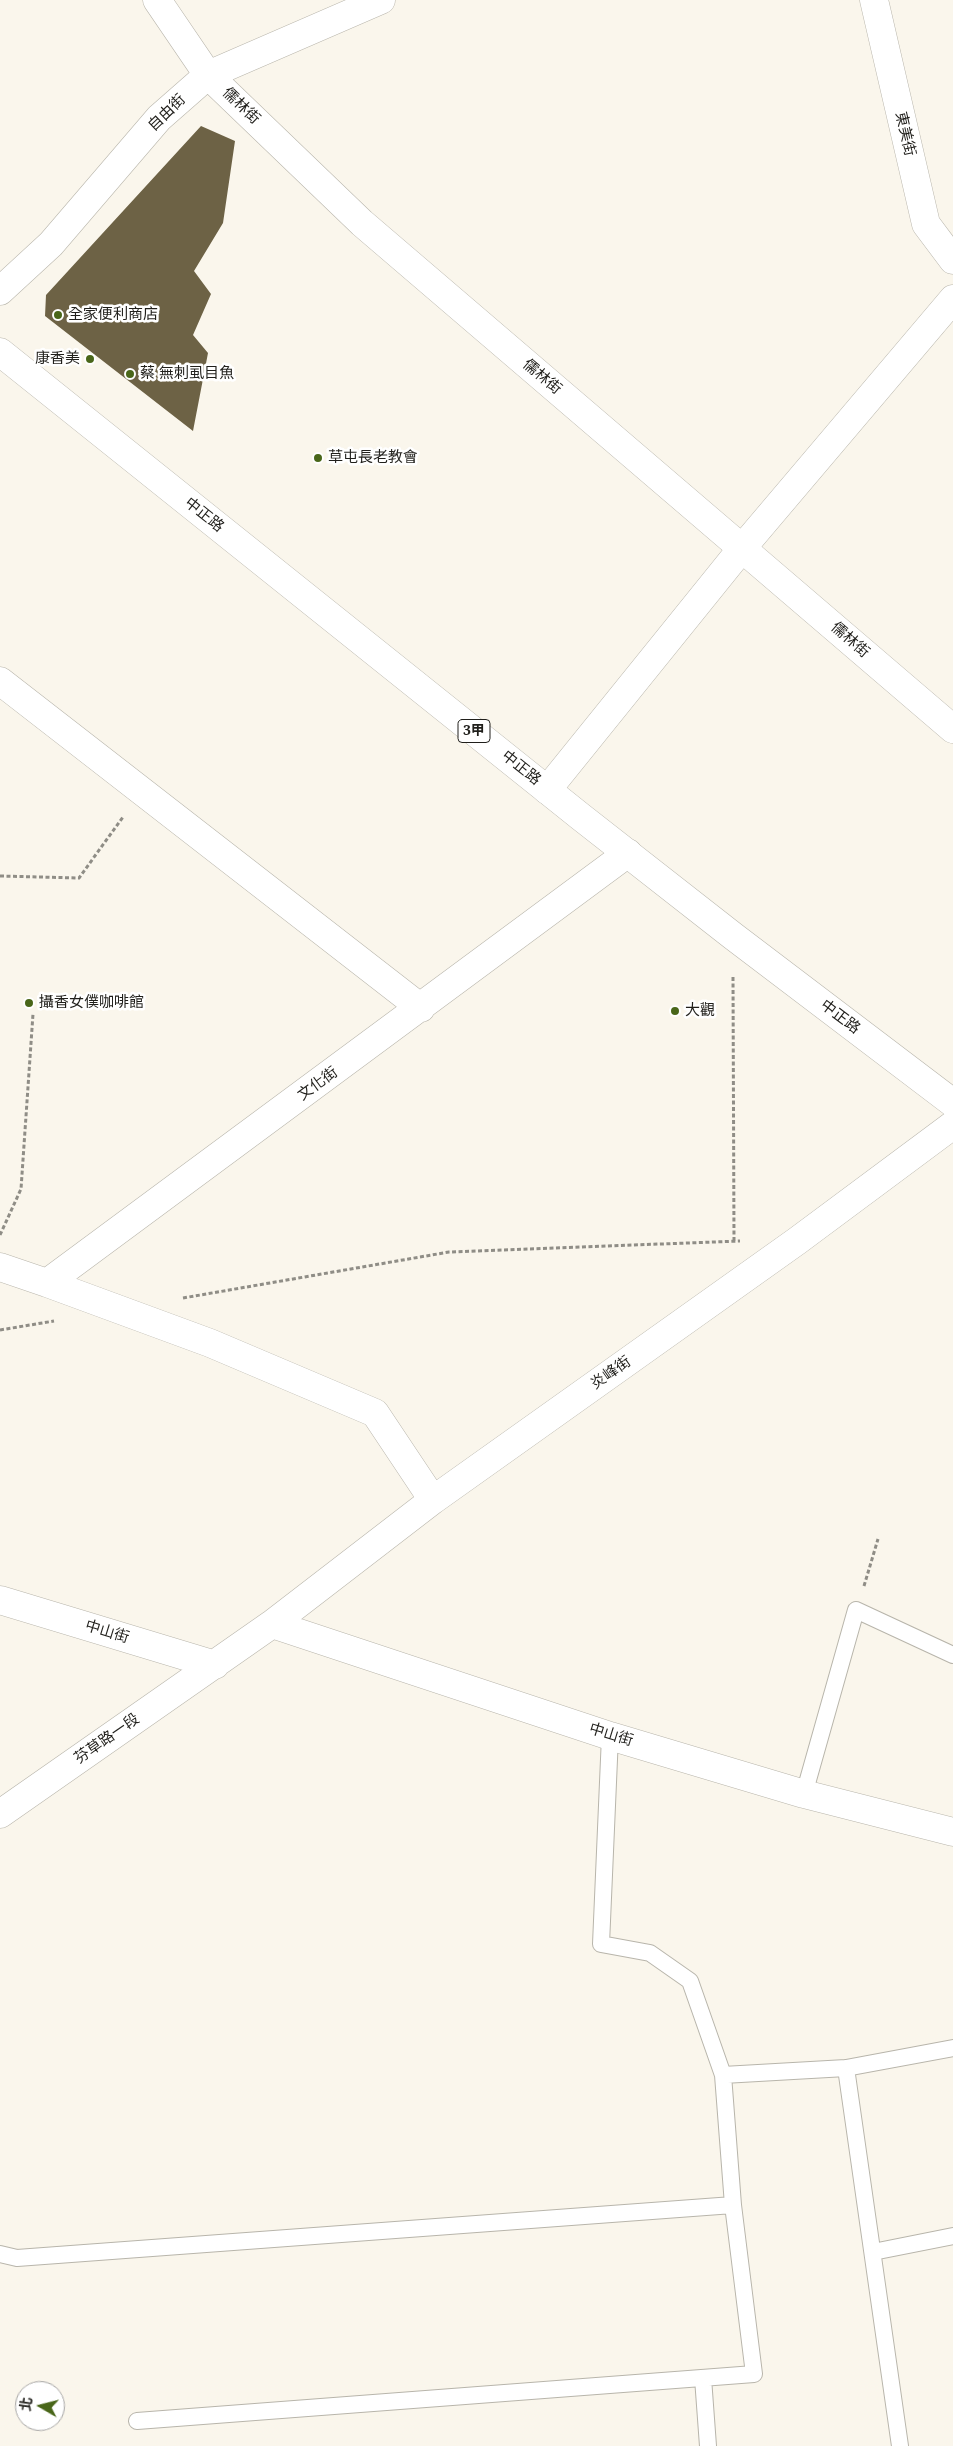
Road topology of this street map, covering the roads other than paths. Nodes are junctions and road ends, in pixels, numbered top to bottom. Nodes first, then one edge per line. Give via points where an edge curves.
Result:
1 (157, 0) edge
2 (381, 0) edge
3 (874, 0) edge
4 (208, 75) junction
5 (953, 260) edge
6 (0, 291) edge
7 (953, 299) edge
8 (0, 352) edge
9 (743, 548) junction
10 (0, 681) edge
11 (953, 729) edge
12 (547, 790) junction
13 (628, 853) junction
14 (421, 1008) junction
15 (953, 1103) edge
16 (953, 1125) edge
17 (0, 1267) edge
18 (47, 1283) junction
19 (432, 1500) junction
20 (0, 1600) edge
21 (272, 1624) junction
22 (953, 1655) edge
23 (215, 1665) junction
24 (610, 1736) junction
25 (804, 1794) junction
26 (0, 1814) edge
27 (953, 1832) edge
28 (953, 2048) edge
29 (846, 2068) junction
30 (723, 2075) junction
31 (732, 2205) junction
32 (953, 2236) edge
33 (873, 2252) junction
34 (0, 2254) edge
35 (703, 2378) junction
36 (137, 2421) dead end
37 (708, 2446) edge
38 (900, 2446) edge

1 - 4 street, 儒林街
2 - 4 street, 自由街
3 - 5 street, 東美街 via 926,224
4 - 6 street, 自由街 via 159,118 51,244
4 - 9 street, 儒林街 via 362,222
7 - 9 street
8 - 12 street, 中正路 / 3甲
9 - 11 street, 儒林街
9 - 12 street
10 - 14 street
12 - 13 street, 中正路 / 3甲
13 - 14 street, 文化街
13 - 15 street, 中正路 / 3甲
14 - 18 street, 文化街
16 - 19 street, 炎峰街 via 797,1241
17 - 18 street
18 - 19 street via 210,1342 375,1413
19 - 21 street, 炎峰街
20 - 23 street, 中山街
21 - 23 street, 芬草路一段
21 - 24 street, 中山街
22 - 25 lane via 856,1610
23 - 26 street, 芬草路一段
24 - 25 street, 中山街
24 - 30 lane via 602,1944 650,1953 690,1981
25 - 27 street, 中山街
28 - 29 lane
29 - 30 lane
29 - 33 lane
30 - 31 lane
31 - 34 lane via 17,2258
31 - 35 lane via 754,2374
32 - 33 lane
33 - 38 lane
35 - 36 lane
35 - 37 lane

